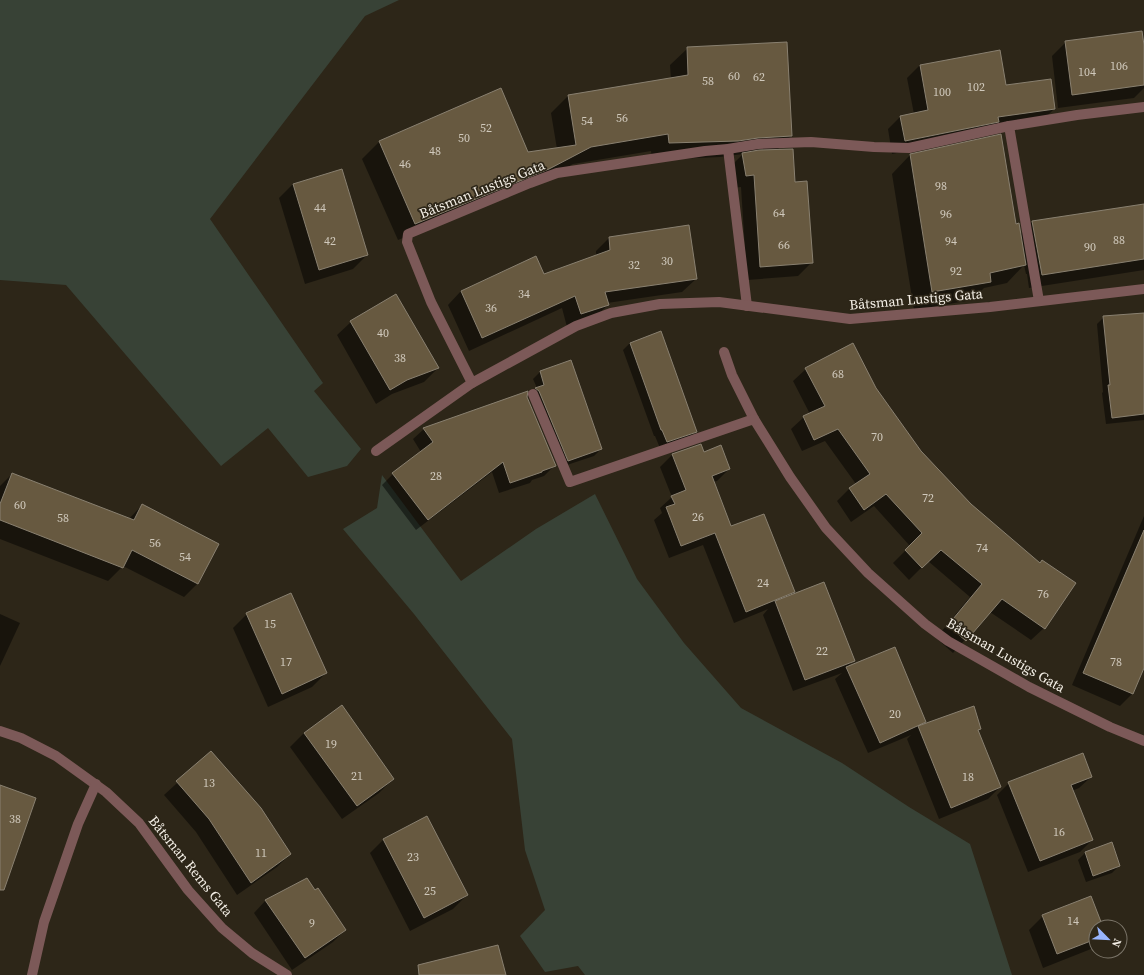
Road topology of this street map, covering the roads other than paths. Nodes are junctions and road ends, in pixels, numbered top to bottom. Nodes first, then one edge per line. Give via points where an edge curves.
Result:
1 (1144, 107) edge
2 (1009, 126) junction
3 (728, 149) junction
4 (1144, 289) edge
5 (1039, 301) junction
6 (747, 306) junction
7 (724, 352) dead end
8 (472, 383) junction
9 (533, 394) dead end
10 (754, 419) junction
11 (376, 451) dead end
12 (0, 731) edge
13 (1144, 741) edge
14 (96, 784) junction
15 (32, 975) edge
16 (287, 975) edge

1 - 2 street, Båtsman Lustigs Gata
2 - 3 street, Båtsman Lustigs Gata via 909,148 811,142 758,144
2 - 5 street
3 - 6 street
3 - 8 street, Båtsman Lustigs Gata via 557,173 408,234 407,242 431,302
4 - 5 street, Båtsman Lustigs Gata
5 - 6 street, Båtsman Lustigs Gata via 850,319
6 - 8 street, Båtsman Lustigs Gata via 719,302 660,304 611,313 576,326
7 - 10 street, Båtsman Lustigs Gata via 732,375
8 - 11 street, Båtsman Lustigs Gata
9 - 10 street via 570,482
10 - 13 street, Båtsman Lustigs Gata via 826,528 868,573 925,624 948,641 1029,687
12 - 14 street, Båtsman Rems Gata via 21,738 56,756
14 - 15 street via 78,824 44,922
14 - 16 street, Båtsman Rems Gata via 139,823 188,890 222,928 252,953

